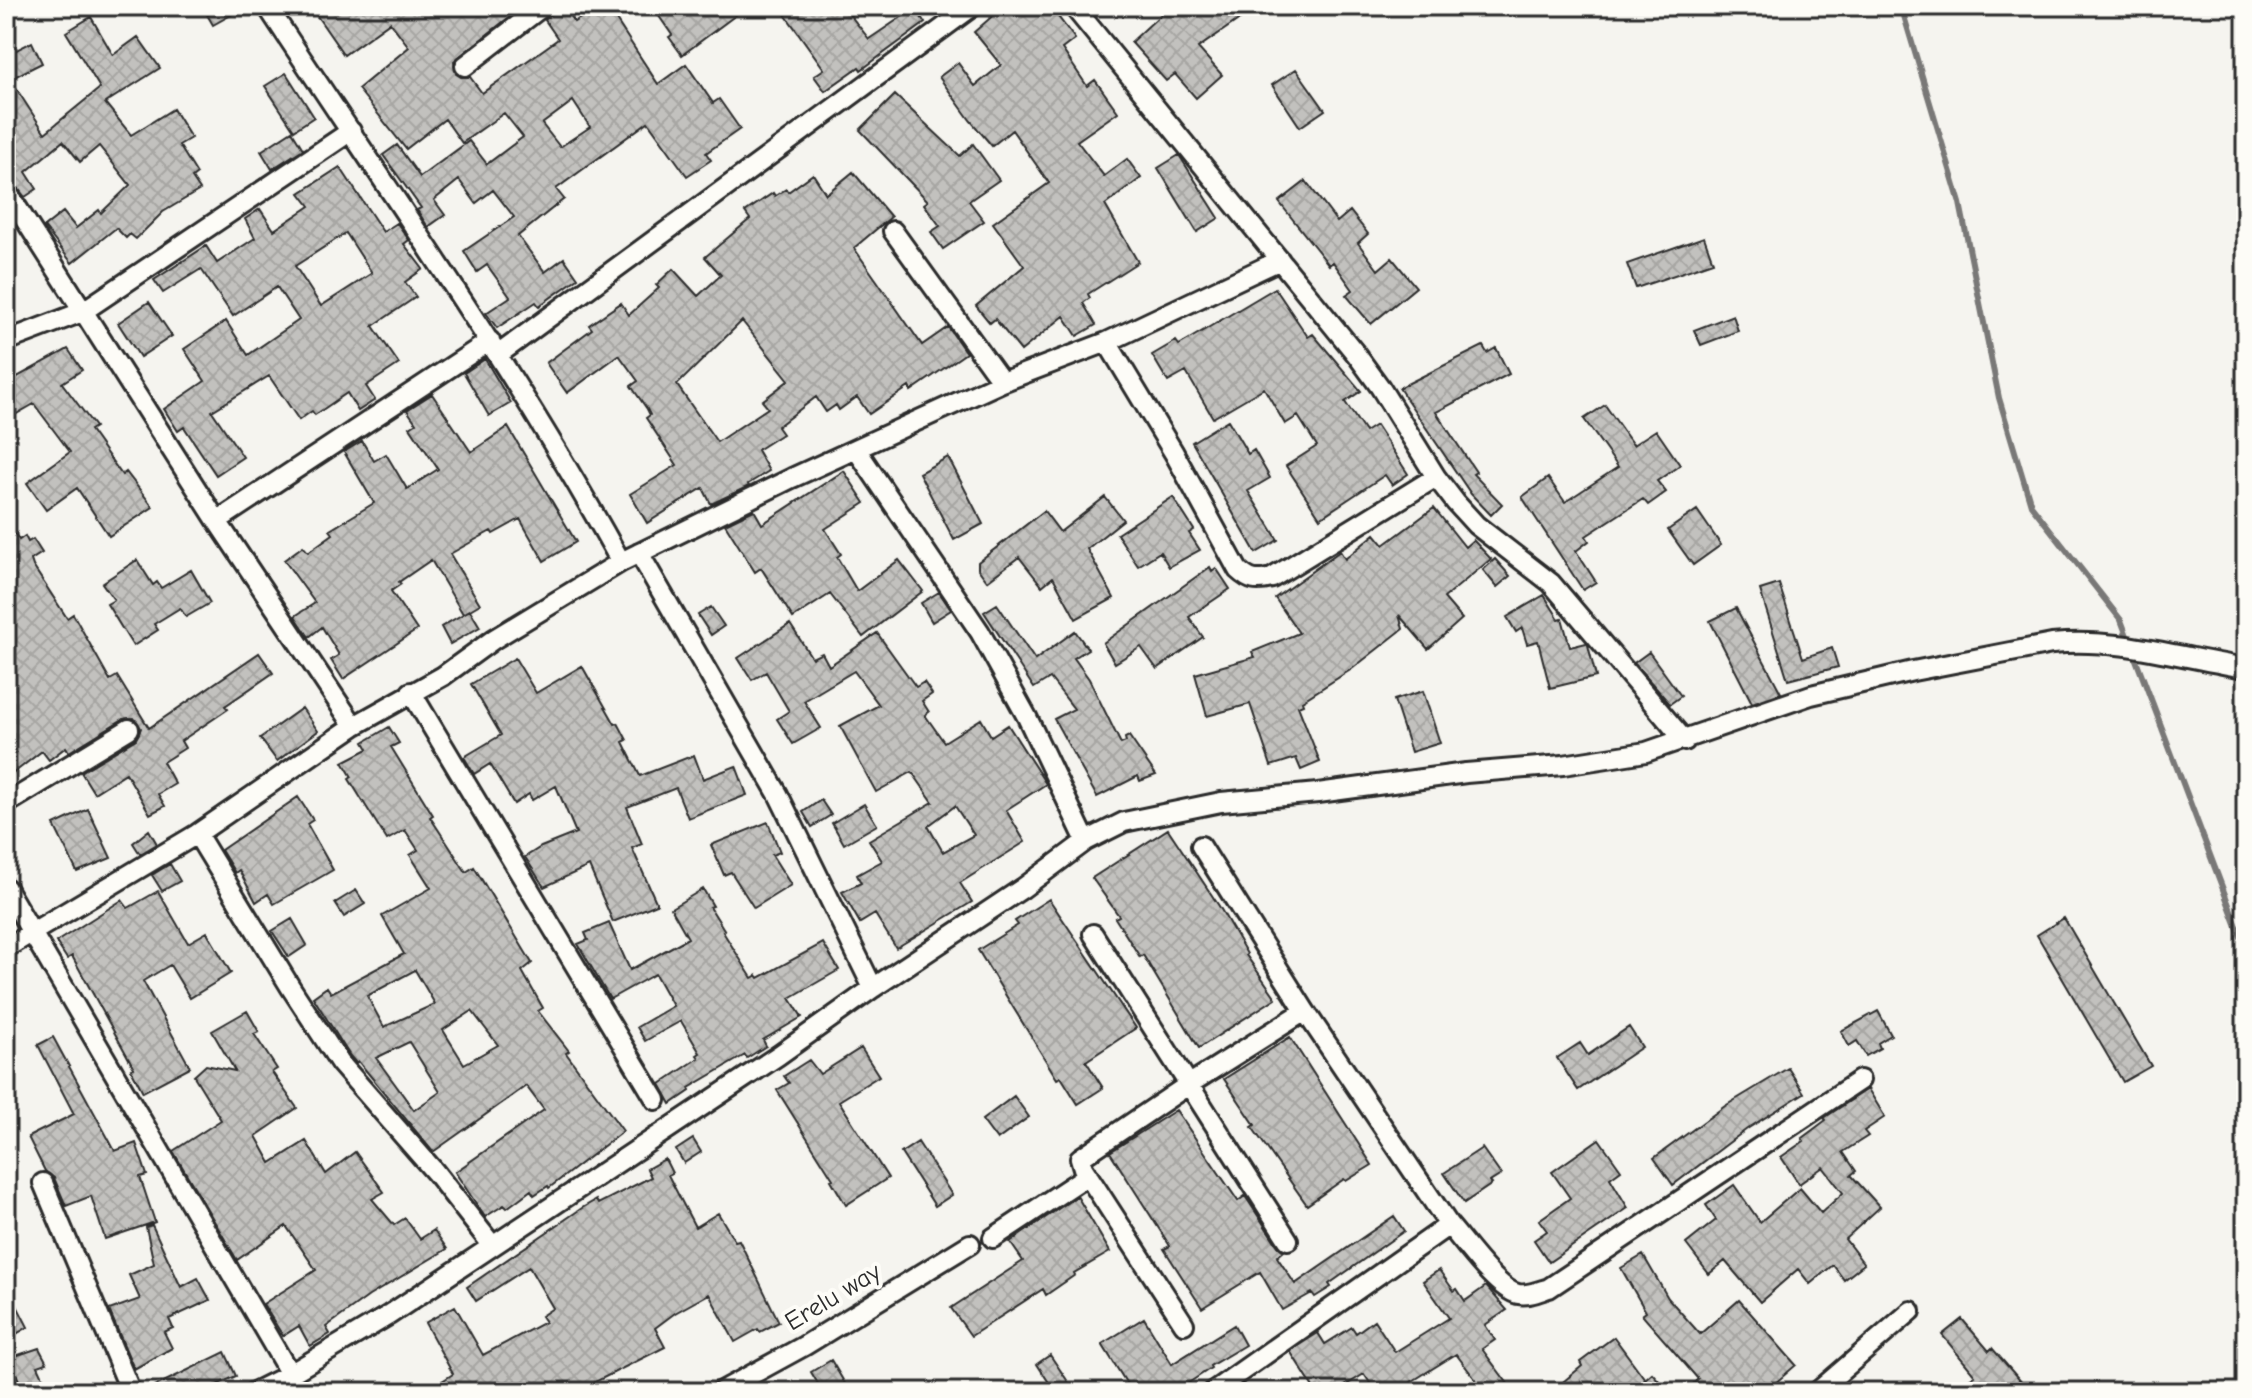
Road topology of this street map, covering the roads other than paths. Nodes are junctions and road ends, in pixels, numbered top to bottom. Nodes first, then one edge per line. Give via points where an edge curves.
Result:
1 (267, 6) edge
2 (543, 6) edge
3 (973, 6) edge
4 (1073, 6) edge
5 (465, 66) dead end
6 (351, 131) junction
7 (6, 190) edge
8 (893, 231) dead end
9 (1280, 260) junction
10 (82, 312) junction
11 (6, 341) edge
12 (1107, 342) junction
13 (495, 348) junction
14 (1002, 382) junction
15 (856, 449) junction
16 (1436, 477) junction
17 (217, 521) junction
18 (639, 553) junction
19 (621, 562) junction
20 (2246, 668) edge
21 (411, 692) junction
22 (354, 726) junction
23 (129, 729) dead end
24 (1685, 741) junction
25 (6, 804) edge
26 (197, 834) junction
27 (1086, 841) junction
28 (1201, 846) dead end
29 (6, 888) edge
30 (32, 933) junction
31 (1093, 934) dead end
32 (6, 948) edge
33 (873, 988) junction
34 (1305, 1011) junction
35 (1860, 1080) dead end
36 (1188, 1085) junction
37 (656, 1100) dead end
38 (1088, 1175) junction
39 (43, 1183) dead end
40 (1449, 1225) junction
41 (993, 1238) dead end
42 (1288, 1240) dead end
43 (970, 1244) dead end
44 (492, 1245) junction
45 (1911, 1311) dead end
46 (1184, 1324) dead end
47 (290, 1374) junction
48 (131, 1392) edge
49 (254, 1392) edge
50 (720, 1392) edge
51 (1212, 1392) edge
52 (1817, 1392) edge

1 - 6 street
2 - 5 street
3 - 13 street
4 - 9 street
6 - 10 street
6 - 13 street
7 - 10 street
8 - 14 street
9 - 12 street
9 - 16 street via 1380,387
10 - 11 street
10 - 17 street
12 - 14 street
12 - 16 street via 1248,580 1272,578
13 - 17 street
13 - 19 street
14 - 15 street
15 - 18 street
15 - 27 street via 980,632
16 - 24 street via 1476,525 1551,583
17 - 22 street
18 - 19 street
18 - 33 street via 772,782
19 - 21 street
20 - 24 street via 2108,643 2073,642 1811,695
21 - 22 street
21 - 37 street
22 - 26 street
23 - 25 street
24 - 27 street via 1585,763 1221,802 1136,818
26 - 30 street
26 - 44 street via 340,1063
27 - 33 street
28 - 34 street
29 - 30 street
30 - 32 street
30 - 47 street
31 - 36 street
33 - 44 street
34 - 36 street
34 - 40 street
35 - 40 street via 1549,1288 1530,1295 1515,1294 1501,1284
36 - 38 street via 1088,1150 1080,1158
36 - 42 street
38 - 41 street
38 - 46 street
39 - 48 street
40 - 51 street
43 - 50 street, Erelu way
44 - 47 street
45 - 52 street
47 - 49 street

